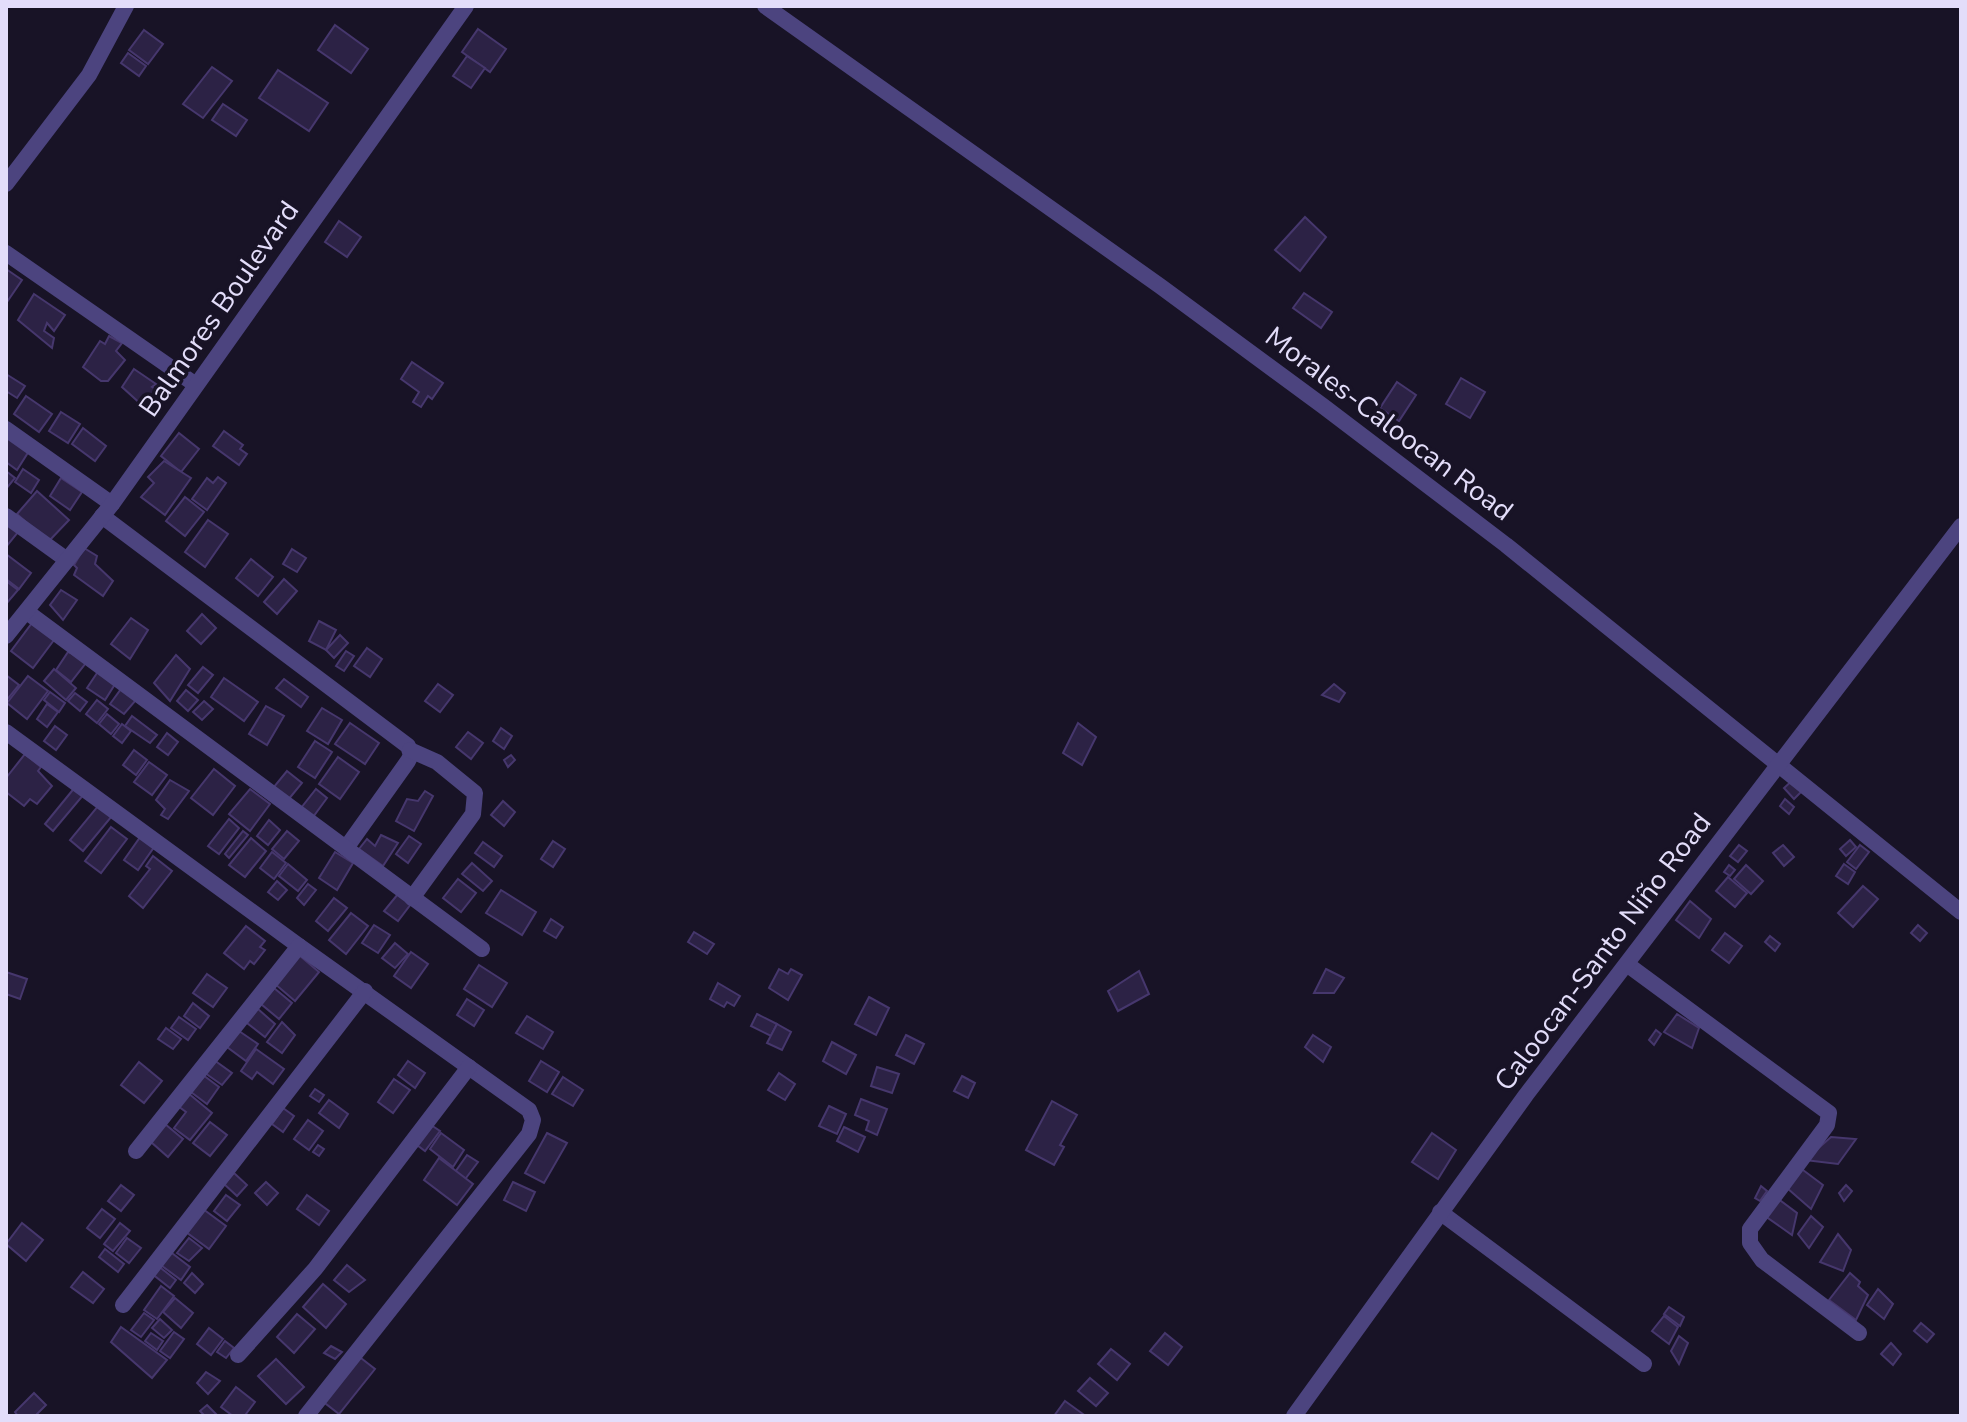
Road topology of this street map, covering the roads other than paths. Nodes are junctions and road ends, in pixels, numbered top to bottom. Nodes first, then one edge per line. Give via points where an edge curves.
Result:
1 (126, 6) edge
2 (466, 6) edge
3 (765, 6) edge
4 (6, 184) edge
5 (6, 253) edge
6 (196, 385) junction
7 (6, 429) edge
8 (107, 510) junction
9 (6, 516) edge
10 (1961, 526) edge
11 (67, 560) junction
12 (27, 612) junction
13 (6, 636) edge
14 (6, 732) edge
15 (410, 750) junction
16 (1777, 764) junction
17 (346, 848) junction
18 (412, 898) junction
19 (1961, 912) edge
20 (299, 946) junction
21 (482, 949) dead end
22 (1628, 965) junction
23 (365, 991) junction
24 (469, 1067) junction
25 (136, 1151) dead end
26 (1440, 1212) junction
27 (123, 1305) dead end
28 (1859, 1333) dead end
29 (238, 1355) dead end
30 (1644, 1364) dead end
31 (306, 1416) edge
32 (1294, 1416) edge

1 - 4 street via 89,75
2 - 6 street, Balmores Boulevard
3 - 16 street, Morales-Caloocan Road via 1323,406 1506,545
5 - 6 street
6 - 8 street, Balmores Boulevard
7 - 8 street
8 - 11 street, Balmores Boulevard
8 - 15 street
9 - 11 street
10 - 16 street, Caloocan-Santo Niño Road
11 - 12 street, Balmores Boulevard
12 - 13 street, Balmores Boulevard
12 - 17 street
14 - 20 street
15 - 17 street via 408,761
15 - 18 street via 467,785 476,803
16 - 19 street, Morales-Caloocan Road
16 - 22 street, Caloocan-Santo Niño Road
17 - 18 street
18 - 21 street
20 - 23 street
20 - 25 street
22 - 26 street, Caloocan-Santo Niño Road
22 - 28 street via 1829,1113 1827,1125 1750,1229 1749,1238 1762,1260
23 - 24 street
23 - 27 street
24 - 29 street via 315,1269
24 - 31 street via 529,1110 533,1126
26 - 30 street
26 - 32 street, Caloocan-Santo Niño Road

